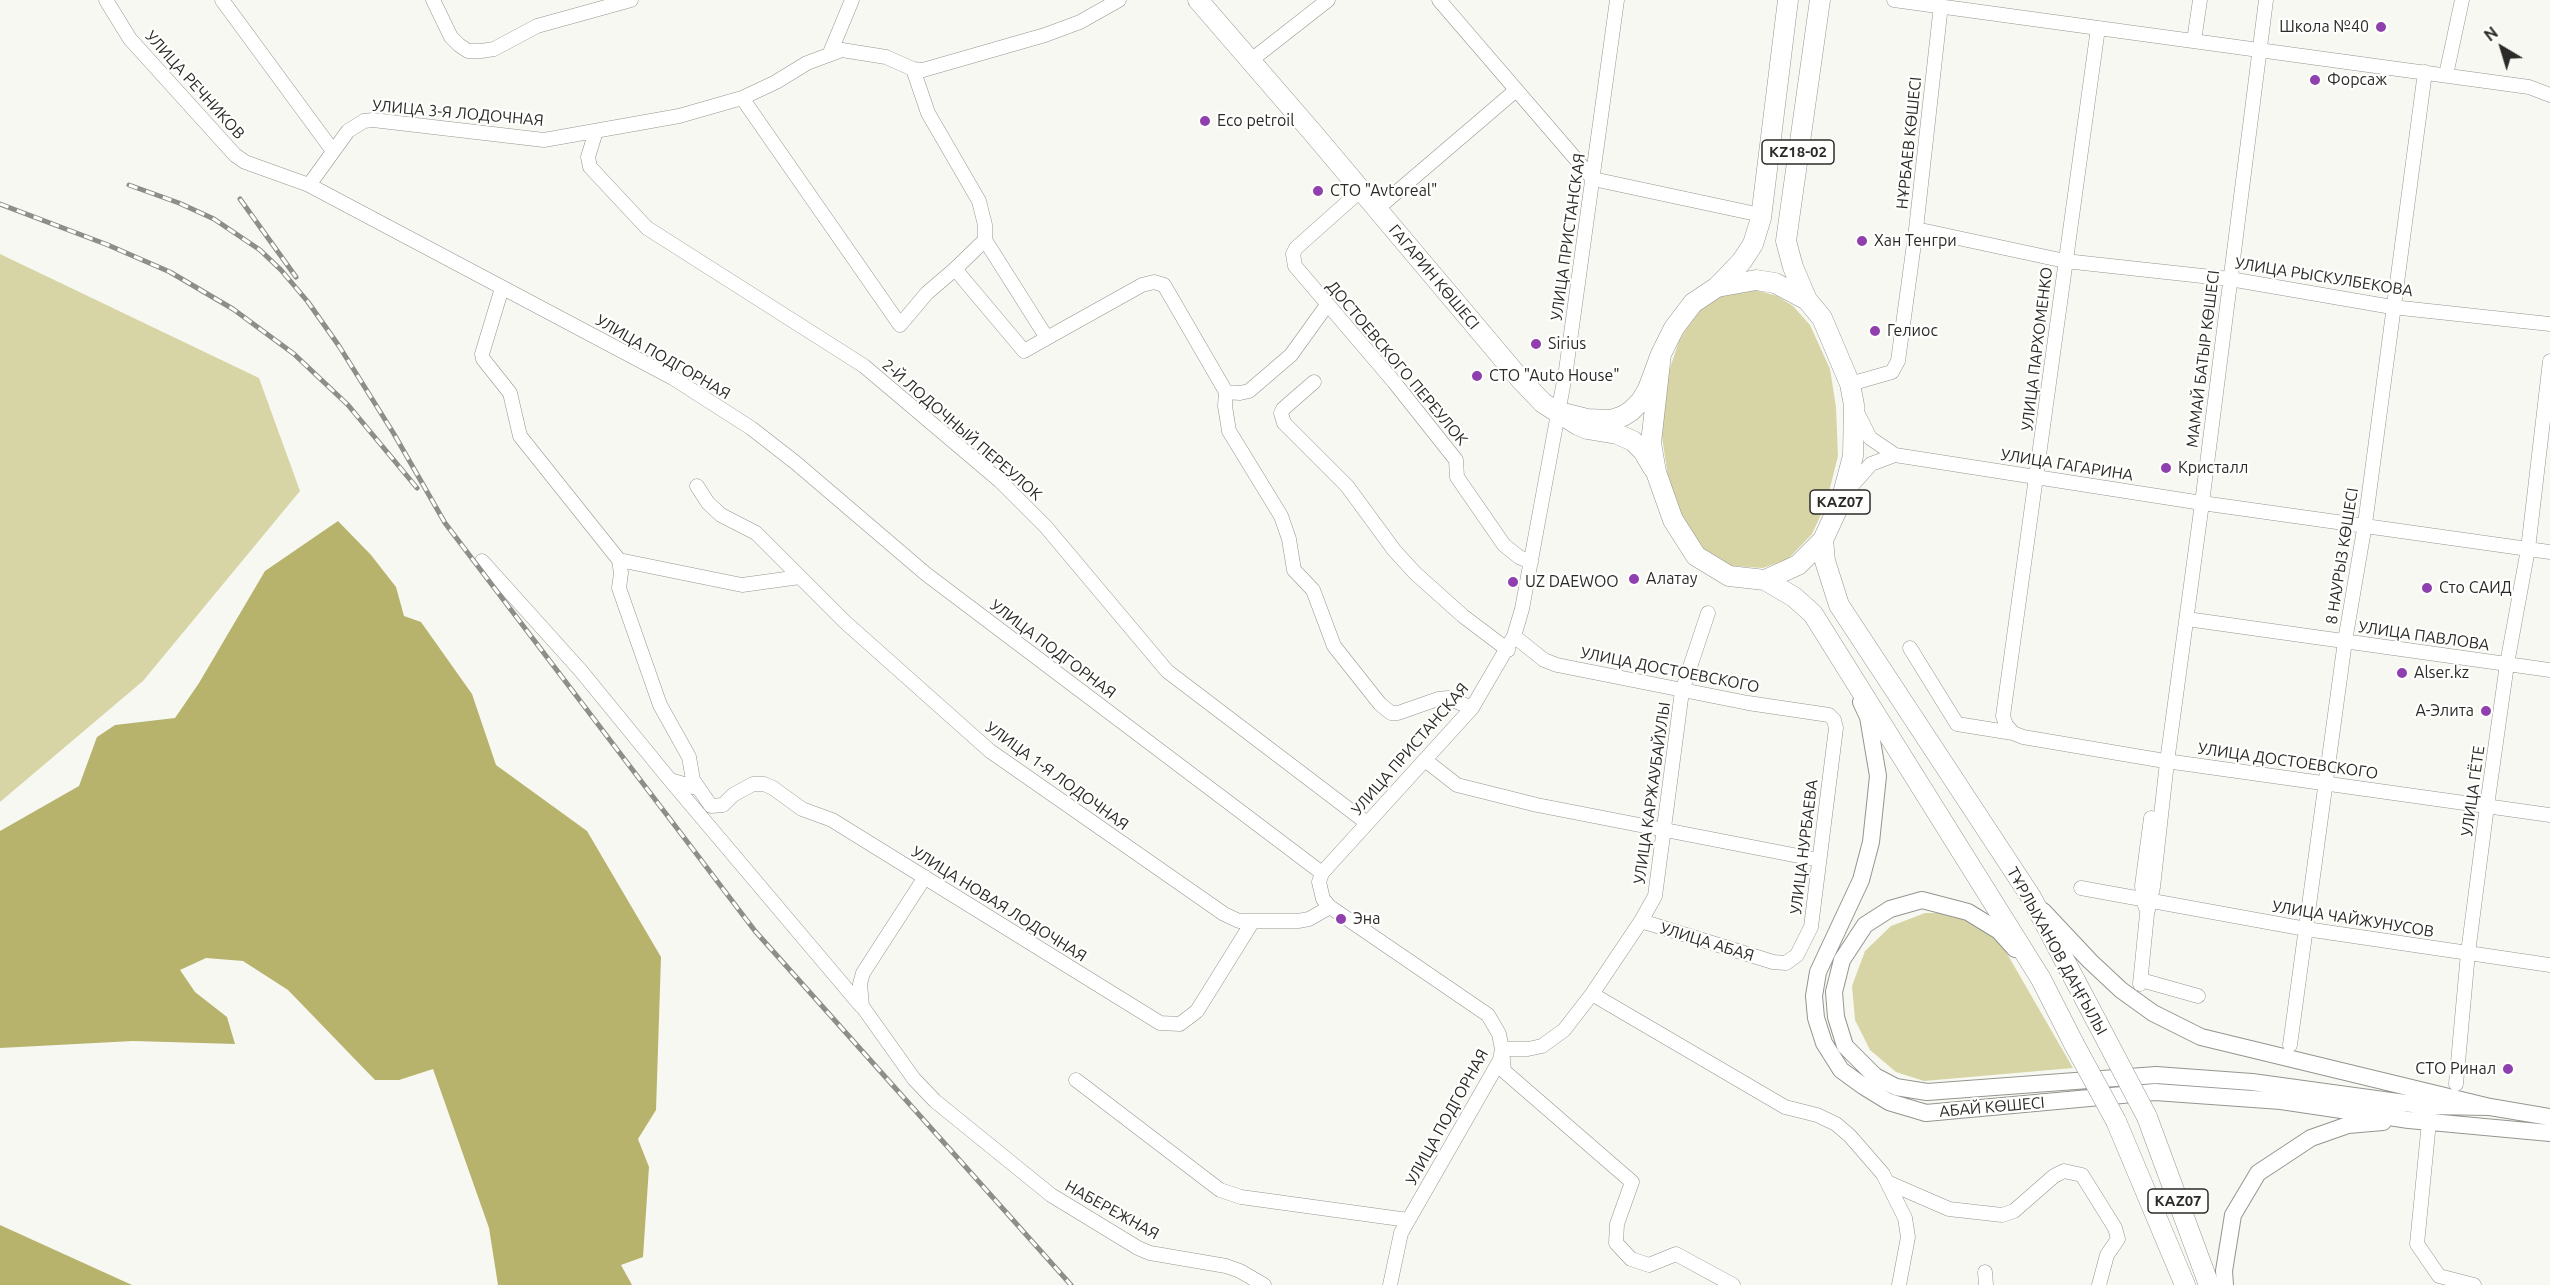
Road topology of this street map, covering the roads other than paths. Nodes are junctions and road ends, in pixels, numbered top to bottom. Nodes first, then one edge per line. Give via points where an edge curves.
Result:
1 (106, 0) edge
2 (222, 0) edge
3 (433, 0) edge
4 (631, 0) edge
5 (852, 0) edge
6 (1119, 0) edge
7 (1198, 0) edge
8 (1328, 0) edge
9 (1439, 0) edge
10 (1617, 0) edge
11 (1788, 0) edge
12 (1820, 0) edge
13 (1894, 0) edge
14 (2200, 0) edge
15 (2266, 0) edge
16 (2462, 0) edge
17 (609, 3) edge
18 (1965, 4) edge
19 (1941, 5) junction
20 (2098, 28) junction
21 (2194, 41) junction
22 (2259, 50) junction
23 (830, 53) junction
24 (1250, 61) junction
25 (913, 69) junction
26 (2425, 72) junction
27 (2446, 75) junction
28 (2550, 84) edge
29 (2529, 87) junction
30 (1515, 90) junction
31 (2550, 95) edge
32 (742, 98) junction
33 (596, 131) junction
34 (333, 151) junction
35 (1593, 179) junction
36 (309, 185) junction
37 (1360, 190) junction
38 (1377, 209) junction
39 (1761, 215) junction
40 (1916, 229) junction
41 (985, 240) junction
42 (2065, 261) junction
43 (955, 269) junction
44 (2230, 279) junction
45 (1717, 287) junction
46 (502, 288) junction
47 (1808, 300) junction
48 (1327, 305) junction
49 (2392, 306) junction
50 (2550, 324) edge
51 (1047, 338) junction
52 (1661, 354) junction
53 (2550, 361) edge
54 (1314, 382) dead end
55 (1850, 384) junction
56 (1226, 392) junction
57 (1854, 405) junction
58 (1558, 412) junction
59 (1895, 454) junction
60 (1656, 472) junction
61 (2037, 478) junction
62 (698, 486) dead end
63 (1841, 501) junction
64 (2198, 503) junction
65 (2365, 524) junction
66 (1823, 540) junction
67 (2528, 549) junction
68 (2550, 552) edge
69 (619, 560) junction
70 (482, 561) dead end
71 (1532, 562) junction
72 (800, 577) junction
73 (1765, 580) junction
74 (1708, 613) dead end
75 (2187, 619) junction
76 (1514, 636) junction
77 (2345, 641) junction
78 (1910, 648) dead end
79 (1508, 650) junction
80 (1842, 657) junction
81 (2507, 664) junction
82 (2550, 670) edge
83 (1682, 691) junction
84 (1472, 708) junction
85 (1829, 715) joint
86 (2018, 735) junction
87 (1425, 760) junction
88 (2163, 761) junction
89 (670, 780) junction
90 (2326, 783) junction
91 (698, 788) junction
92 (2487, 806) junction
93 (2550, 815) edge
94 (1367, 823) junction
95 (1664, 830) junction
96 (1819, 860) junction
97 (1322, 873) junction
98 (925, 877) junction
99 (2081, 888) dead end
100 (2031, 897) junction
101 (2147, 904) junction
102 (1330, 907) junction
103 (1252, 921) junction
104 (1641, 921) junction
105 (2306, 930) junction
106 (2468, 953) junction
107 (1773, 963) joint
108 (2550, 965) edge
109 (2041, 979) junction
110 (1592, 994) junction
111 (2198, 996) dead end
112 (862, 1006) junction
113 (2290, 1045) dead end
114 (1502, 1049) junction
115 (1076, 1080) dead end
116 (2456, 1084) dead end
117 (2490, 1107) junction
118 (2550, 1117) edge
119 (2409, 1120) junction
120 (2429, 1122) junction
121 (2550, 1133) edge
122 (1888, 1183) junction
123 (1408, 1220) junction
124 (1264, 1285) edge
125 (1390, 1285) edge
126 (1733, 1285) edge
127 (1899, 1285) edge
128 (2098, 1285) edge
129 (2185, 1285) edge
130 (2209, 1285) edge
131 (2225, 1285) edge
132 (2474, 1285) edge

1 - 36 street, УЛИЦА РЕЧНИКОВ via 130,39 235,155
2 - 34 street
3 - 17 street via 451,36 468,51 494,50 537,26
4 - 17 street
5 - 23 street
6 - 25 street via 1045,35 923,70
7 - 24 highway, ГАГАРИН КӨШЕСІ / KAZ07
8 - 24 street
9 - 30 street
10 - 35 street, УЛИЦА ПРИСТАНСКАЯ
11 - 39 highway, KZ18-02
12 - 47 highway, KZ18-02 via 1786,241
13 - 19 street
14 - 21 street
15 - 22 street, МАМАЙ БАТЫР КӨШЕСІ
16 - 27 street
18 - 19 street
18 - 20 street
19 - 40 street, НҰРБАЕВ КӨШЕСІ
20 - 21 street
20 - 42 street, УЛИЦА ПАРХОМЕНКО
21 - 22 street
22 - 26 street
22 - 44 street, МАМАЙ БАТЫР КӨШЕСІ
23 - 25 street, УЛИЦА 3-Я ЛОДОЧНАЯ via 857,51 886,57
23 - 32 street, УЛИЦА 3-Я ЛОДОЧНАЯ
24 - 37 highway, ГАГАРИН КӨШЕСІ / KAZ07
25 - 41 street via 928,112 979,201
26 - 27 street
26 - 49 street, 8 НАУРЫЗ КӨШЕСІ
27 - 29 street
28 - 29 street
29 - 31 street
30 - 35 street
30 - 38 street
32 - 33 street, УЛИЦА 3-Я ЛОДОЧНАЯ via 679,116
32 - 43 street via 900,325 927,293
33 - 34 street, УЛИЦА 3-Я ЛОДОЧНАЯ via 544,140 373,120 356,124
33 - 94 street, 2-Й ЛОДОЧНЫЙ ПЕРЕУЛОК via 588,157 590,167 647,228 864,366 1000,481 1046,527 1167,671
34 - 36 street, УЛИЦА 3-Я ЛОДОЧНАЯ
35 - 39 street
35 - 58 street, УЛИЦА ПРИСТАНСКАЯ
36 - 46 street, УЛИЦА ПОДГОРНАЯ
37 - 38 highway, ГАГАРИН КӨШЕСІ / KAZ07
37 - 48 street, ДОСТОЕВСКОГО ПЕРЕУЛОК via 1293,254 1295,266
38 - 58 highway, ГАГАРИН КӨШЕСІ / KAZ07 via 1521,380
39 - 45 highway, KZ18-02 via 1753,244
40 - 42 street, УЛИЦА РЫСКУЛБЕКОВА
40 - 55 street, НҰРБАЕВ КӨШЕСІ via 1898,361 1892,372
41 - 43 street
41 - 51 street
42 - 44 street, УЛИЦА РЫСКУЛБЕКОВА
42 - 61 street, УЛИЦА ПАРХОМЕНКО
43 - 51 street via 1024,351
44 - 49 street, УЛИЦА РЫСКУЛБЕКОВА
44 - 64 street, МАМАЙ БАТЫР КӨШЕСІ
45 - 47 highway, KAZ07 via 1756,280 1775,283
45 - 52 highway, KAZ07 via 1693,303
46 - 69 street via 483,359 510,393 520,436
46 - 97 street, УЛИЦА ПОДГОРНАЯ via 673,378 751,428 926,574
47 - 55 highway, KAZ07 via 1822,318
48 - 56 street via 1291,355 1249,390
48 - 71 street, ДОСТОЕВСКОГО ПЕРЕУЛОК via 1456,460 1457,477 1504,545
49 - 50 street, УЛИЦА РЫСКУЛБЕКОВА
49 - 65 street, 8 НАУРЫЗ КӨШЕСІ
51 - 56 street via 1142,285 1155,282 1164,285
52 - 58 highway, KAZ07 via 1641,401 1623,416 1587,419
52 - 60 highway, KAZ07 via 1651,432
53 - 67 street, УЛИЦА ГЁТЕ
54 - 79 street via 1283,408 1284,423 1347,486 1415,573
55 - 57 highway, KAZ07
56 - 84 street via 1229,431 1281,516 1294,570 1313,590 1334,646 1391,713 1448,698
57 - 59 street, УЛИЦА ГАГАРИНА via 1870,438
57 - 63 highway, KAZ07 via 1853,456
58 - 60 highway, KAZ07 via 1587,429 1633,441
58 - 71 street, УЛИЦА ПРИСТАНСКАЯ
59 - 61 street, УЛИЦА ГАГАРИНА
59 - 63 street via 1871,464 1854,480
60 - 73 highway, KAZ07 via 1673,520 1696,556 1729,576
61 - 64 street, УЛИЦА ГАГАРИНА
61 - 86 street, УЛИЦА ПАРХОМЕНКО via 2003,717
62 - 72 street, УЛИЦА 1-Я ЛОДОЧНАЯ via 708,504 756,533
63 - 66 highway, KAZ07
64 - 65 street, УЛИЦА ГАГАРИНА
64 - 75 street, МАМАЙ БАТЫР КӨШЕСІ
64 - 88 street, МАМАЙ БАТЫР КӨШЕСІ
65 - 67 street, УЛИЦА ГАГАРИНА
65 - 77 street, 8 НАУРЫЗ КӨШЕСІ
66 - 73 highway, KAZ07 via 1798,565
66 - 100 highway, ТҰРЛЫХАНОВ ДАҢҒЫЛЫ / KAZ07 via 1825,561 1839,605
67 - 68 street, УЛИЦА ГАГАРИНА
67 - 81 street, УЛИЦА ГЁТЕ
69 - 72 street via 742,585
69 - 91 street via 619,588 633,630 660,705 689,757
70 - 89 street, НАБЕРЕЖНАЯ via 581,671
71 - 76 street, УЛИЦА ПРИСТАНСКАЯ
72 - 103 street, УЛИЦА 1-Я ЛОДОЧНАЯ via 990,751 1224,914 1239,921
73 - 80 highway, ТҰРЛЫХАНОВ ДАҢҒЫЛЫ / KAZ07 via 1813,614
74 - 83 street, УЛИЦА КАРЖАУБАЙУЛЫ
75 - 77 street, УЛИЦА ПАВЛОВА
75 - 88 street, МАМАЙ БАТЫР КӨШЕСІ
76 - 79 street, УЛИЦА ПРИСТАНСКАЯ
76 - 83 street, УЛИЦА ДОСТОЕВСКОГО via 1544,660 1557,665
77 - 81 street, УЛИЦА ПАВЛОВА
77 - 90 street, 8 НАУРЫЗ КӨШЕСІ
78 - 86 street, УЛИЦА ДОСТОЕВСКОГО via 1957,724
79 - 84 street, УЛИЦА ПРИСТАНСКАЯ
80 - 109 highway, ТҰРЛЫХАНОВ ДАҢҒЫЛЫ / KAZ07
80 - 119 main road, АБАЙ КӨШЕСІ via 1868,717 1878,776 1871,842 1861,880 1818,972 1814,996 1824,1043 1841,1070 1889,1102 1926,1113 2155,1092 2281,1101
81 - 82 street, УЛИЦА ПАВЛОВА
81 - 92 street, УЛИЦА ГЁТЕ
83 - 85 street, УЛИЦА ДОСТОЕВСКОГО
83 - 95 street, УЛИЦА КАРЖАУБАЙУЛЫ
84 - 87 street, УЛИЦА ПРИСТАНСКАЯ
85 - 96 street, УЛИЦА НУРБАЕВА via 1836,728
86 - 88 street, УЛИЦА ДОСТОЕВСКОГО
87 - 94 street, УЛИЦА ПРИСТАНСКАЯ
87 - 95 street via 1457,785
88 - 90 street, УЛИЦА ДОСТОЕВСКОГО
88 - 101 street, МАМАЙ БАТЫР КӨШЕСІ
89 - 91 street
89 - 112 street, НАБЕРЕЖНАЯ
90 - 92 street, УЛИЦА ДОСТОЕВСКОГО
90 - 105 street, 8 НАУРЫЗ КӨШЕСІ
91 - 98 street, УЛИЦА НОВАЯ ЛОДОЧНАЯ via 715,808 742,789 764,784 792,804 832,820
92 - 93 street, УЛИЦА ДОСТОЕВСКОГО
92 - 106 street, УЛИЦА ГЁТЕ
94 - 97 street, УЛИЦА ПРИСТАНСКАЯ
95 - 96 street
95 - 104 street, УЛИЦА КАРЖАУБАЙУЛЫ via 1655,896
96 - 107 street, УЛИЦА НУРБАЕВА via 1805,941 1797,955 1786,963
97 - 102 street via 1320,890
98 - 103 street, УЛИЦА НОВАЯ ЛОДОЧНАЯ via 1160,1023 1170,1025 1188,1020 1197,1011
98 - 112 street via 863,973
99 - 101 street, УЛИЦА ЧАЙЖУНУСОВ
100 - 117 main road via 2121,990 2153,1013 2201,1037
100 - 130 highway, ТҰРЛЫХАНОВ ДАҢҒЫЛЫ / KAZ07, bridge via 2146,1117
101 - 105 street, УЛИЦА ЧАЙЖУНУСОВ
101 - 111 street, МАМАЙ БАТЫР КӨШЕСІ via 2141,982
102 - 103 street, УЛИЦА 1-Я ЛОДОЧНАЯ via 1309,919
102 - 114 street, УЛИЦА ПОДГОРНАЯ via 1488,1016 1499,1034
104 - 107 street, УЛИЦА АБАЯ
104 - 110 street, УЛИЦА КАРЖАУБАЙУЛЫ
105 - 106 street, УЛИЦА ЧАЙЖУНУСОВ
105 - 113 street, 8 НАУРЫЗ КӨШЕСІ
106 - 108 street, УЛИЦА ЧАЙЖУНУСОВ
106 - 116 street, УЛИЦА ГЁТЕ
109 - 117 main road, АБАЙ КӨШЕСІ via 1999,931 1968,912 1922,900 1890,909 1865,925 1842,960 1834,992 1836,1017 1845,1046 1875,1076 1896,1087 1927,1092 2156,1075 2252,1082 2427,1106
109 - 129 highway, ТҰРЛЫХАНОВ ДАҢҒЫЛЫ / KAZ07, bridge via 2116,1121
110 - 114 street, УЛИЦА КАРЖАУБАЙУЛЫ via 1553,1040 1528,1049
110 - 122 street via 1785,1107 1836,1124
112 - 124 street, НАБЕРЕЖНАЯ via 928,1094 1051,1195 1138,1248 1226,1266
114 - 123 street, УЛИЦА ПОДГОРНАЯ via 1500,1060
114 - 126 street via 1504,1071 1632,1182 1617,1224 1616,1243 1630,1259 1649,1265 1676,1254
115 - 123 street via 1220,1190 1241,1197
117 - 118 main road
119 - 120 main road
119 - 131 main road via 2348,1125 2311,1138 2258,1173 2233,1215
120 - 121 main road
120 - 132 street via 2417,1244 2439,1276
122 - 127 street via 1905,1218 1908,1237
122 - 128 street via 1949,1209 2002,1215 2014,1211 2054,1176 2074,1171 2082,1176 2118,1239
123 - 125 street, УЛИЦА ПОДГОРНАЯ via 1401,1233

